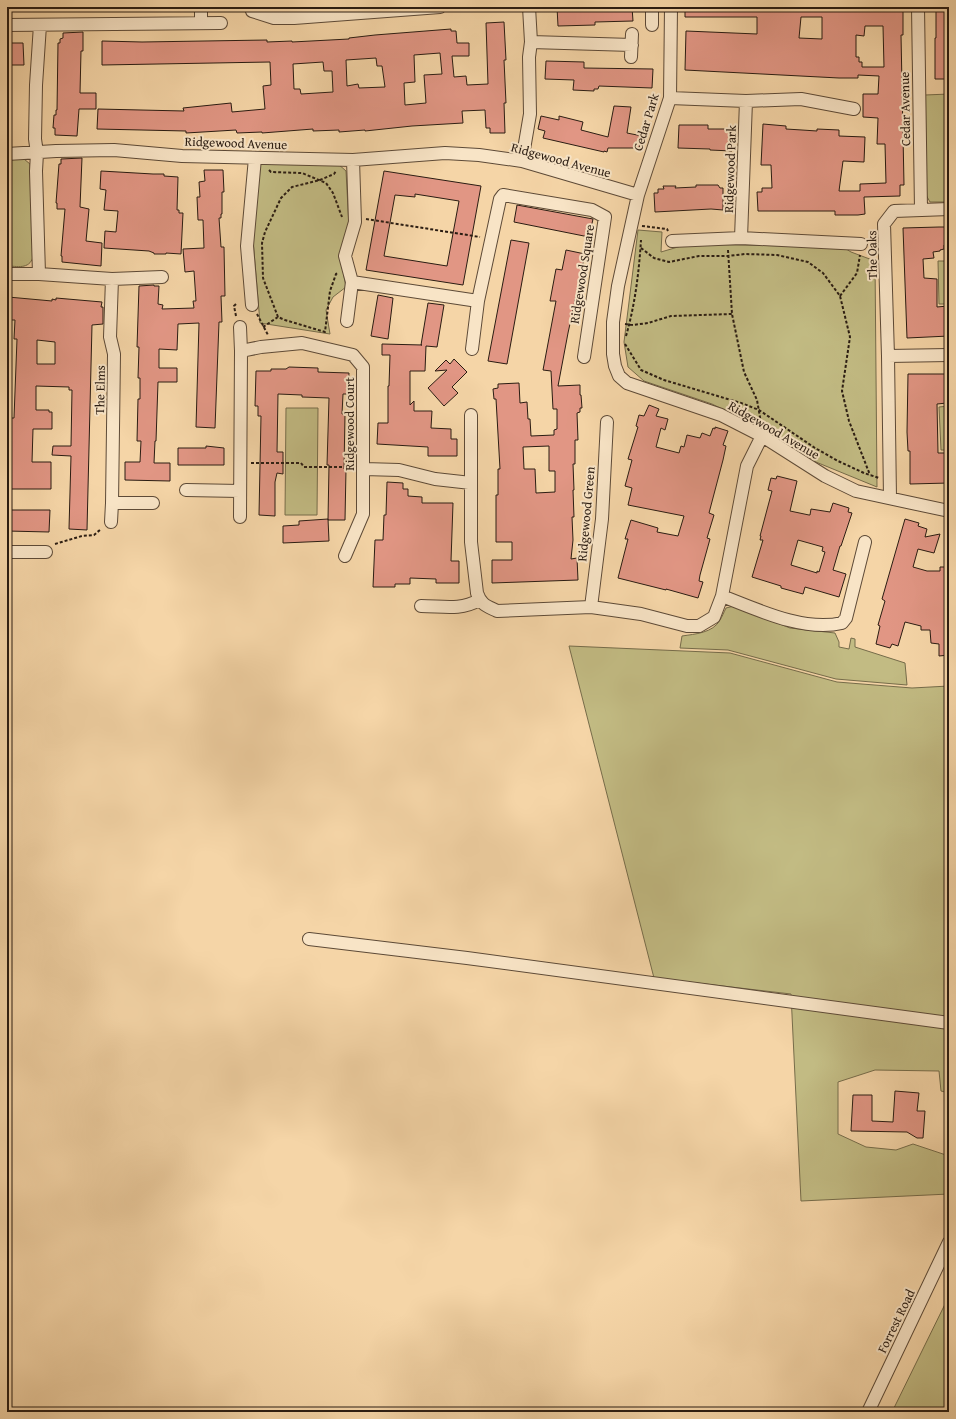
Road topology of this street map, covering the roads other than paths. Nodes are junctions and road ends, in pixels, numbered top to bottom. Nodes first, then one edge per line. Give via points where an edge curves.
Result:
1 (201, 7) edge
2 (251, 7) edge
3 (440, 7) edge
4 (529, 7) edge
5 (652, 7) edge
6 (671, 7) edge
7 (918, 7) edge
8 (201, 23) junction
9 (220, 24) dead end
10 (7, 25) edge
11 (40, 25) junction
12 (652, 25) dead end
13 (531, 42) junction
14 (632, 46) dead end
15 (670, 98) junction
16 (746, 101) junction
17 (854, 109) dead end
18 (37, 153) junction
19 (7, 154) edge
20 (255, 158) junction
21 (348, 160) junction
22 (522, 161) junction
23 (638, 195) junction
24 (949, 209) edge
25 (921, 210) junction
26 (741, 238) junction
27 (672, 241) road end
28 (861, 244) road end
29 (7, 274) edge
30 (39, 274) junction
31 (162, 277) dead end
32 (112, 279) junction
33 (352, 282) junction
34 (478, 301) junction
35 (252, 305) road end
36 (347, 321) dead end
37 (240, 327) dead end
38 (472, 349) dead end
39 (241, 351) junction
40 (949, 355) edge
41 (888, 356) junction
42 (584, 357) dead end
43 (471, 414) dead end
44 (607, 422) dead end
45 (762, 436) junction
46 (364, 468) junction
47 (471, 483) junction
48 (186, 490) dead end
49 (240, 491) junction
50 (890, 498) junction
51 (112, 503) junction
52 (153, 503) dead end
53 (949, 511) edge
54 (240, 517) dead end
55 (111, 522) road end
56 (865, 542) dead end
57 (7, 552) edge
58 (46, 552) road end
59 (345, 556) dead end
60 (722, 596) junction
61 (479, 600) junction
62 (421, 606) dead end
63 (591, 607) junction
64 (309, 939) dead end
65 (949, 1023) edge
66 (949, 1242) edge
67 (868, 1412) edge

1 - 8 street
2 - 3 street via 252,11 274,18 294,18
4 - 13 street
5 - 12 street
6 - 15 street, Cedar Park
7 - 25 street, Cedar Avenue
8 - 9 street
8 - 11 street
10 - 11 street
11 - 18 street via 36,85
13 - 14 street
13 - 22 street via 528,57 530,114
15 - 16 street
15 - 23 street, Cedar Park
16 - 17 street via 801,99
16 - 26 street, Ridgewood Park
18 - 19 street, Ridgewood Avenue
18 - 20 street, Ridgewood Avenue via 56,150 114,150 182,156
18 - 30 street
20 - 21 street, Ridgewood Avenue
20 - 35 street via 247,246
21 - 22 street, Ridgewood Avenue via 445,153
21 - 33 street via 355,222 345,256
22 - 23 street, Ridgewood Avenue
23 - 45 street, Ridgewood Avenue via 618,286 613,322 613,354 619,376 627,383 721,415
24 - 25 street, The Oaks
25 - 41 street, The Oaks via 894,211 884,224
26 - 27 street
26 - 28 street
29 - 30 street
30 - 32 street
31 - 32 street
32 - 51 street, The Elms
33 - 34 street
33 - 36 street
34 - 38 street, Ridgewood Square
34 - 42 street, Ridgewood Square via 500,199 504,195 592,210 605,217
37 - 39 street
39 - 46 street, Ridgewood Court via 302,343 353,355 363,367
39 - 49 street
40 - 41 street
41 - 50 street, The Oaks
43 - 47 street
44 - 63 street, Ridgewood Green via 602,519
45 - 50 street, Ridgewood Avenue via 825,476 856,491
45 - 60 street via 747,466
46 - 47 street via 399,470 435,479
46 - 59 street, Ridgewood Court via 363,514
47 - 61 street via 471,542
48 - 49 street
49 - 54 street
50 - 53 street, Ridgewood Avenue
51 - 52 street
51 - 55 street, The Elms
56 - 60 street via 846,618 842,623 808,624 770,614
57 - 58 street
60 - 63 street via 714,617 699,626 687,626 641,614
61 - 62 street via 464,607
61 - 63 street via 497,611
64 - 65 street
66 - 67 street, Forrest Road

